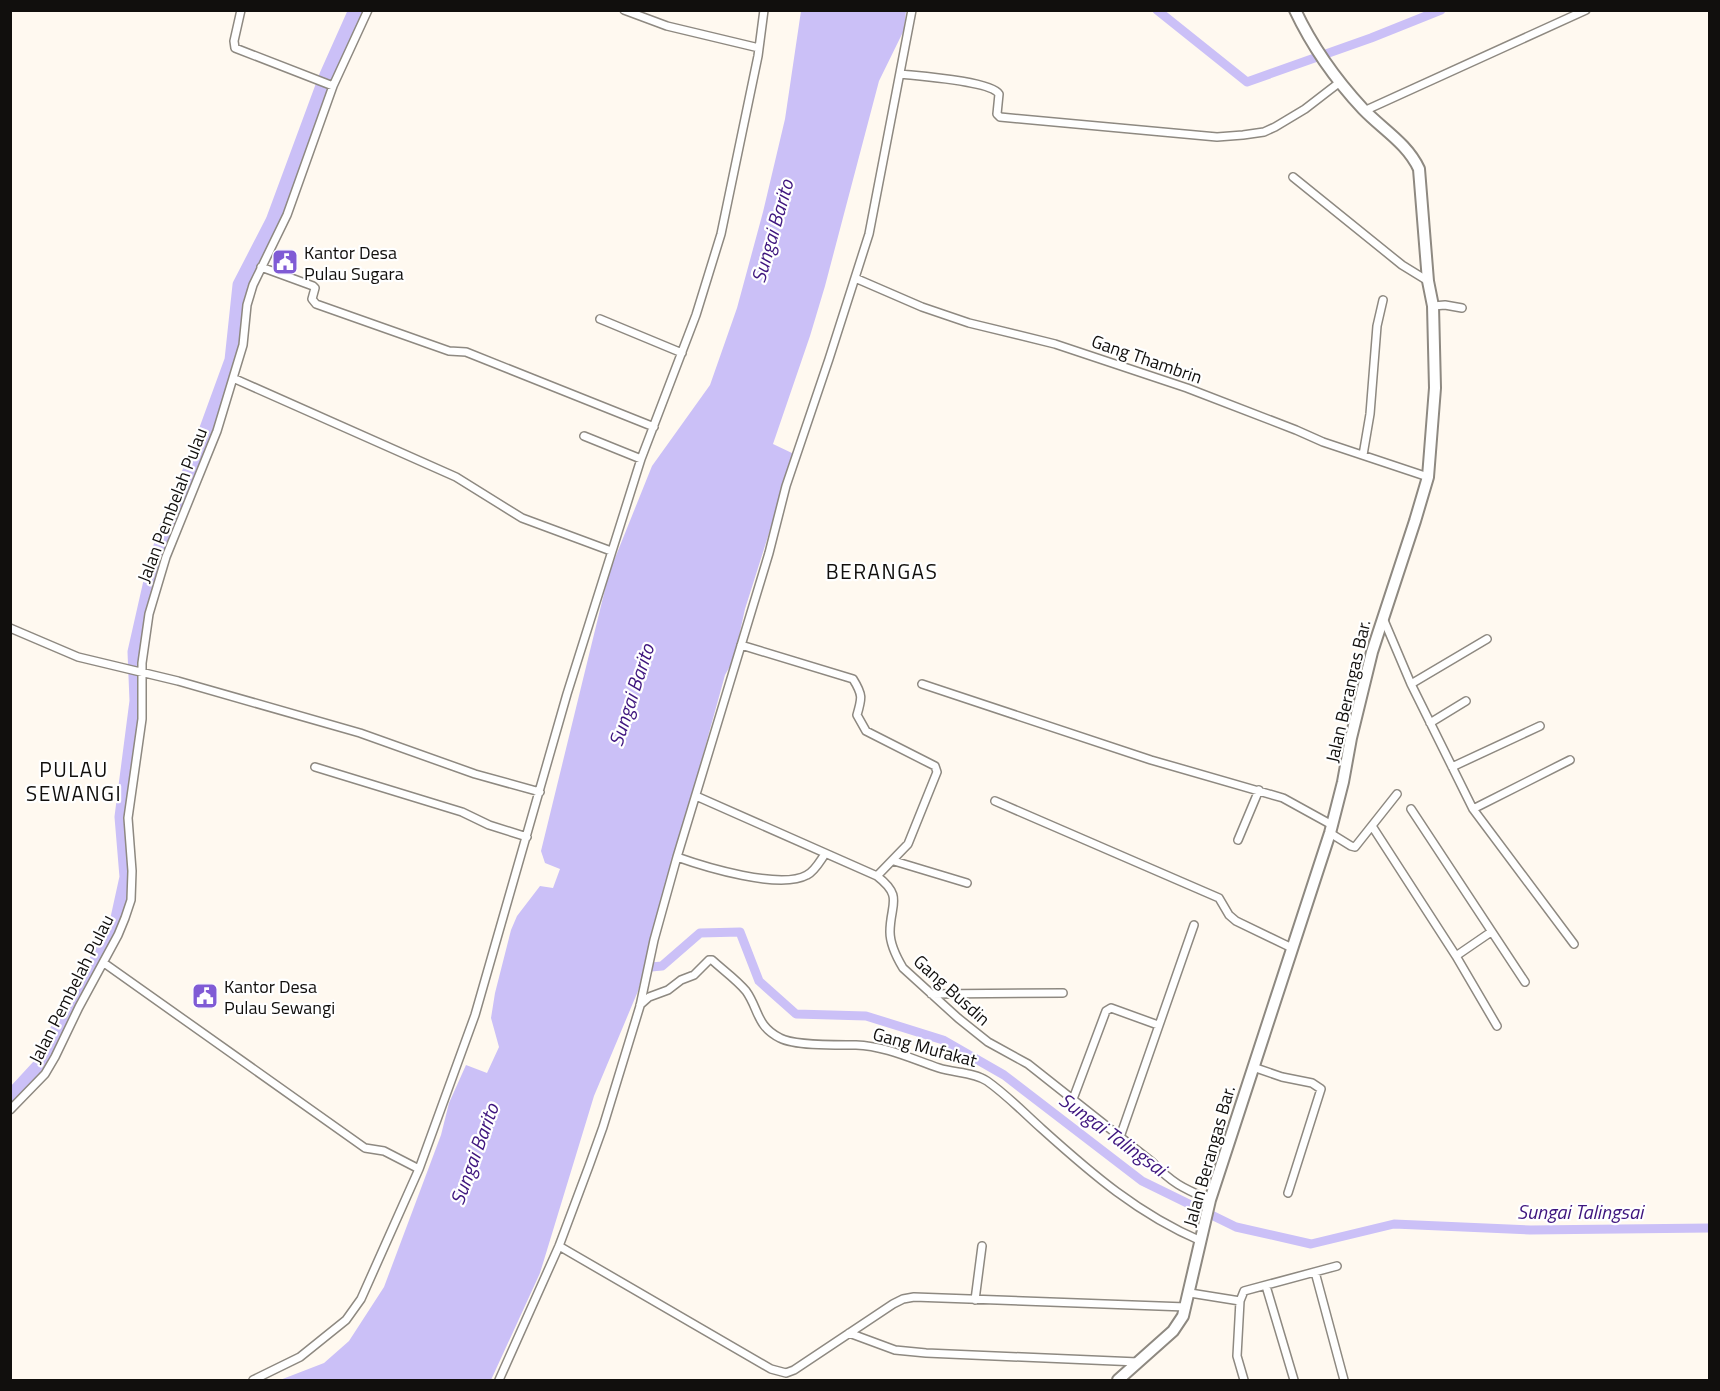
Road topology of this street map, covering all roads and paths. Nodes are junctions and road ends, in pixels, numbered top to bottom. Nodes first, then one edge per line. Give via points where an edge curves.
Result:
1 (241, 10) edge
2 (368, 10) edge
3 (624, 10) edge
4 (764, 10) edge
5 (912, 10) edge
6 (1295, 10) edge
7 (1586, 10) edge
8 (759, 48) junction
9 (901, 74) junction
10 (1339, 81) junction
11 (330, 85) junction
12 (1365, 111) junction
13 (1293, 177) dead end
14 (261, 267) junction
15 (855, 278) junction
16 (1428, 280) junction
17 (1383, 300) dead end
18 (1433, 306) junction
19 (1462, 308) dead end
20 (600, 320) dead end
21 (682, 353) junction
22 (233, 378) junction
23 (654, 427) junction
24 (584, 436) dead end
25 (1363, 455) junction
26 (641, 459) junction
27 (1428, 477) junction
28 (611, 551) junction
29 (1382, 616) junction
30 (10, 628) edge
31 (1487, 639) dead end
32 (741, 645) junction
33 (136, 671) junction
34 (922, 684) dead end
35 (1411, 684) junction
36 (1466, 701) dead end
37 (1430, 723) junction
38 (1540, 726) dead end
39 (1570, 760) dead end
40 (315, 767) dead end
41 (1452, 767) junction
42 (1259, 790) junction
43 (540, 792) junction
44 (1397, 794) dead end
45 (696, 796) junction
46 (995, 801) dead end
47 (1473, 808) junction
48 (1411, 809) dead end
49 (1372, 826) junction
50 (1331, 829) junction
51 (527, 837) junction
52 (1238, 840) dead end
53 (825, 854) junction
54 (677, 857) junction
55 (894, 861) junction
56 (877, 876) junction
57 (967, 883) dead end
58 (1194, 925) dead end
59 (1491, 932) junction
60 (1574, 944) dead end
61 (1292, 948) junction
62 (1456, 956) junction
63 (104, 963) junction
64 (1525, 982) dead end
65 (1063, 993) dead end
66 (931, 994) junction
67 (640, 1003) junction
68 (1158, 1025) junction
69 (1497, 1026) dead end
70 (1253, 1067) junction
71 (1073, 1100) junction
72 (10, 1110) edge
73 (1120, 1137) junction
74 (419, 1170) junction
75 (1288, 1193) dead end
76 (1209, 1203) junction
77 (1202, 1236) junction
78 (559, 1246) junction
79 (982, 1246) dead end
80 (1337, 1266) dead end
81 (1315, 1272) junction
82 (1266, 1286) junction
83 (1190, 1293) junction
84 (975, 1300) junction
85 (1240, 1301) junction
86 (1186, 1307) junction
87 (849, 1333) junction
88 (1138, 1362) junction
89 (253, 1380) edge
90 (499, 1380) edge
91 (1118, 1380) edge
92 (1244, 1380) edge
93 (1294, 1380) edge
94 (1344, 1380) edge

1 - 11 street via 235,48
2 - 11 street, Jalan Pembelah Pulau
3 - 8 street via 667,26
4 - 8 street
5 - 9 street
6 - 10 main road, Jalan Berangas Bar.
7 - 12 street
8 - 21 street via 721,234
9 - 10 street via 992,87 999,94 1000,117 1217,137 1264,132 1275,127
9 - 15 street via 869,234
10 - 12 main road, Jalan Berangas Bar.
11 - 14 street, Jalan Pembelah Pulau via 287,214
12 - 16 main road, Jalan Berangas Bar. via 1413,155 1419,169
13 - 16 street via 1402,265
14 - 22 street, Jalan Pembelah Pulau via 249,297 243,345
14 - 23 street via 313,286 312,301 316,304 448,351 465,352
15 - 25 street, Gang Thambrin via 969,323 1055,344 1187,388
15 - 32 street via 786,486
16 - 18 main road, Jalan Berangas Bar.
17 - 25 street
18 - 19 street
18 - 27 main road, Jalan Berangas Bar. via 1435,388
20 - 21 street
21 - 23 street
22 - 28 street via 456,477 522,518
22 - 33 street, Jalan Pembelah Pulau via 217,431 166,557
23 - 26 street
24 - 26 street
25 - 27 street, Gang Thambrin
26 - 28 street
27 - 29 main road, Jalan Berangas Bar.
28 - 43 street
29 - 35 street
29 - 50 main road, Jalan Berangas Bar.
30 - 33 street via 78,657
31 - 35 street
32 - 45 street
32 - 55 street via 852,680 862,698 857,715 866,731 936,766 908,844
33 - 43 street via 360,734
33 - 63 street, Jalan Pembelah Pulau via 142,719 128,818 131,900
34 - 42 street via 1151,760
35 - 37 street
36 - 37 street
37 - 41 street
38 - 41 street
39 - 47 street
40 - 51 street via 462,812
41 - 47 street
42 - 50 street via 1283,798
42 - 52 street
43 - 51 street
44 - 49 street
45 - 53 street
45 - 54 street
46 - 61 street via 1219,898 1236,921
47 - 60 street
48 - 59 street
49 - 50 street via 1354,847
49 - 62 street
50 - 61 main road, Jalan Berangas Bar.
51 - 74 street via 475,1015
53 - 54 street via 806,876 785,879 742,876
53 - 56 street
54 - 67 street
55 - 56 street
55 - 57 street
56 - 66 street, Gang Busdin via 894,893 890,934 898,961
58 - 68 street
59 - 62 street
59 - 64 street
61 - 70 main road, Jalan Berangas Bar.
62 - 69 street
63 - 72 street, Jalan Pembelah Pulau via 45,1074
63 - 74 street via 365,1148 384,1151
65 - 66 street
66 - 71 street, Gang Busdin via 988,1042 1028,1064
67 - 77 street, Gang Mufakat via 694,975 712,960 747,992 763,1026 779,1038 878,1047 981,1078 1122,1198 1171,1228
67 - 78 street via 603,1127
68 - 71 street via 1111,1008 1106,1011
68 - 73 street
70 - 75 street via 1312,1083 1320,1089
70 - 76 main road, Jalan Berangas Bar.
71 - 73 street, Gang Busdin
73 - 76 street, Gang Busdin via 1170,1181
74 - 89 street via 361,1299 346,1320 300,1357
76 - 77 main road, Jalan Berangas Bar.
77 - 83 main road, Jalan Berangas Bar.
78 - 87 street via 776,1372 794,1370
78 - 90 street
79 - 84 street
80 - 81 street
81 - 82 street
81 - 94 street
82 - 85 street via 1244,1291
82 - 93 street
83 - 85 street
83 - 86 main road, Jalan Berangas Bar.
84 - 86 street
84 - 87 street via 937,1296 903,1299
85 - 92 street via 1237,1356
86 - 88 main road, Jalan Berangas Bar. via 1173,1331
87 - 88 street via 896,1350
88 - 91 main road, Jalan Berangas Bar.

